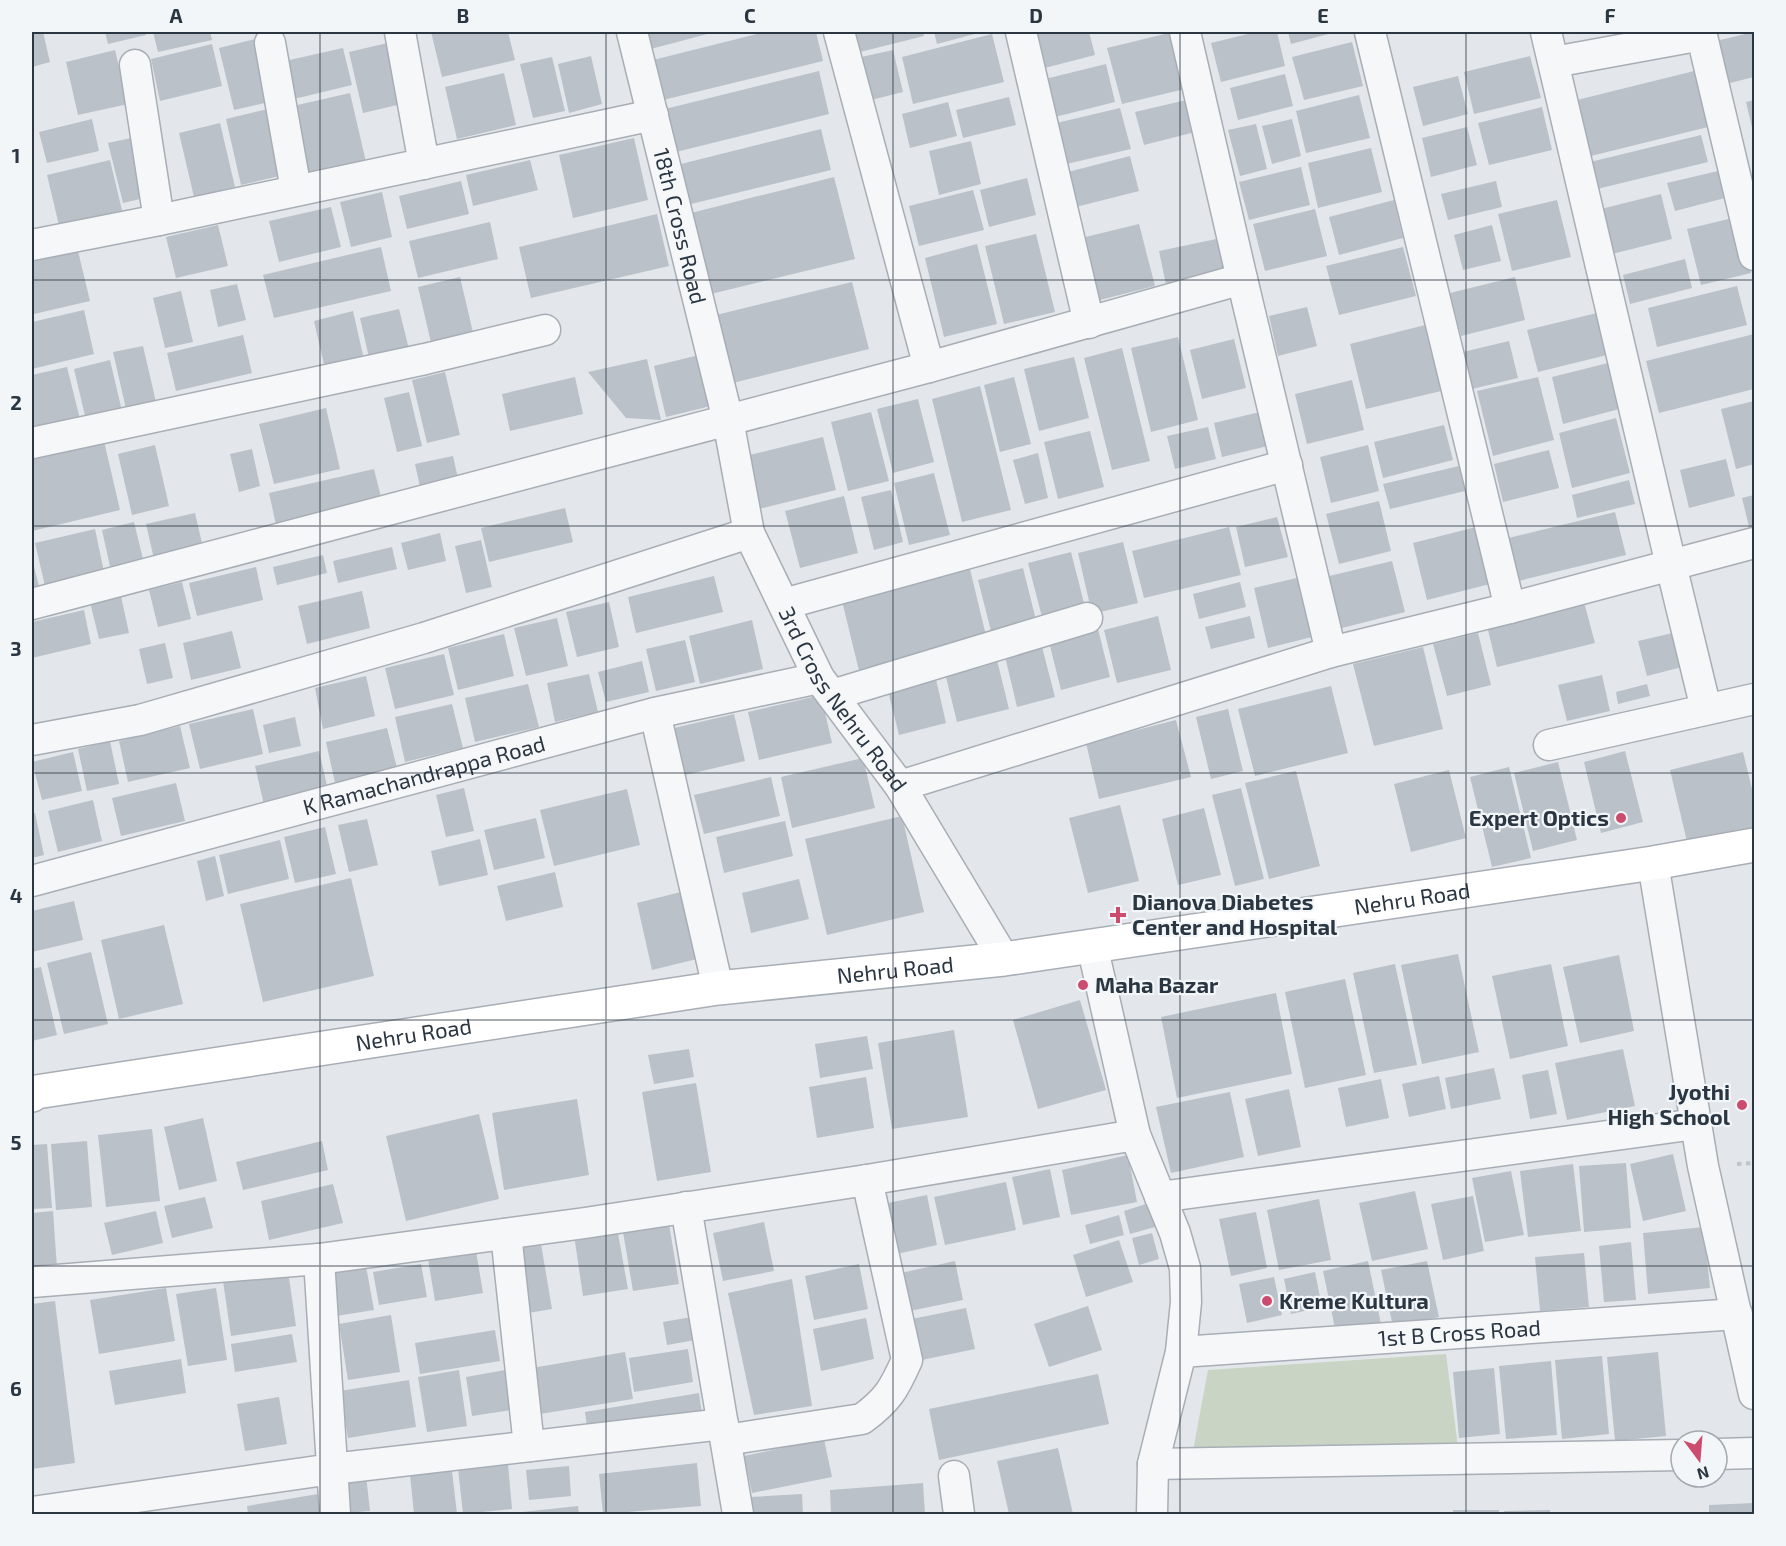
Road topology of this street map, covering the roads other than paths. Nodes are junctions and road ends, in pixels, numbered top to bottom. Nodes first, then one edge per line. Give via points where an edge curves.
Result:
1 (400, 32) edge
2 (632, 32) edge
3 (839, 32) edge
4 (1021, 32) edge
5 (1185, 32) edge
6 (1370, 32) edge
7 (1546, 32) edge
8 (1701, 33) edge
9 (270, 43) dead end
10 (1554, 62) junction
11 (135, 65) dead end
12 (652, 115) junction
13 (424, 164) junction
14 (296, 190) junction
15 (159, 220) junction
16 (32, 245) edge
17 (1755, 255) edge
18 (1242, 279) junction
19 (1089, 323) junction
20 (545, 330) dead end
21 (929, 367) junction
22 (728, 420) junction
23 (32, 443) edge
24 (1287, 465) junction
25 (749, 533) junction
26 (1755, 543) edge
27 (1671, 565) junction
28 (32, 604) edge
29 (784, 604) junction
30 (1510, 608) junction
31 (1088, 618) dead end
32 (1331, 652) junction
33 (826, 687) junction
34 (1755, 699) edge
35 (1706, 709) junction
36 (655, 713) junction
37 (32, 741) edge
38 (1549, 745) dead end
39 (900, 786) junction
40 (1755, 845) edge
41 (1653, 863) junction
42 (32, 881) edge
43 (1092, 945) junction
44 (1005, 958) junction
45 (718, 988) junction
46 (33, 1093) edge
47 (1696, 1124) junction
48 (1135, 1135) junction
49 (867, 1180) junction
50 (1160, 1197) junction
51 (686, 1207) junction
52 (506, 1234) junction
53 (319, 1259) junction
54 (32, 1282) edge
55 (1737, 1314) junction
56 (1181, 1352) junction
57 (1755, 1394) edge
58 (724, 1432) junction
59 (529, 1446) junction
60 (1755, 1453) edge
61 (1729, 1454) edge
62 (1669, 1455) edge
63 (1153, 1464) junction
64 (332, 1469) junction
65 (954, 1476) dead end
66 (94, 1509) edge
67 (32, 1512) edge
68 (335, 1515) edge
69 (738, 1515) edge
70 (959, 1515) edge
71 (1152, 1515) edge

1 - 13 street
2 - 12 street, 18th Cross Road
3 - 21 street
4 - 19 street
5 - 18 street
6 - 30 street
7 - 10 street
8 - 10 street
8 - 17 street
9 - 14 street
10 - 27 street
11 - 15 street
12 - 13 street
12 - 22 street, 18th Cross Road
13 - 14 street
14 - 15 street
15 - 16 street
18 - 19 street
18 - 24 street
19 - 21 street
20 - 23 street
21 - 22 street
22 - 25 street, 3rd Cross Nehru Road
22 - 28 street
24 - 29 street
24 - 32 street
25 - 29 street, 3rd Cross Nehru Road
25 - 37 street via 401,645 140,720
26 - 27 street
27 - 30 street
27 - 35 street
29 - 33 street, 3rd Cross Nehru Road
30 - 32 street
31 - 33 street, K Ramachandrappa Road
32 - 39 street
33 - 36 street, K Ramachandrappa Road
33 - 39 street, 3rd Cross Nehru Road
34 - 35 street
35 - 38 street
36 - 42 street, K Ramachandrappa Road
36 - 45 street
39 - 44 street, 3rd Cross Nehru Road
40 - 41 main road, Nehru Road
41 - 43 main road, Nehru Road
41 - 47 street
43 - 44 main road, Nehru Road
43 - 48 street
44 - 45 main road, Nehru Road
45 - 46 main road, Nehru Road
47 - 50 street
47 - 55 street
48 - 49 street
48 - 50 street
49 - 51 street
49 - 58 street via 907,1360 895,1388 879,1407 861,1419
50 - 56 street via 1185,1268
51 - 52 street
51 - 58 street
52 - 53 street
52 - 59 street
53 - 54 street
53 - 64 street
55 - 56 street, 1st B Cross Road
55 - 57 street
56 - 63 street
58 - 59 street
58 - 69 street
59 - 64 street
60 - 61 street
62 - 63 street
63 - 71 street
64 - 66 street
64 - 68 street
65 - 70 street
66 - 67 street

